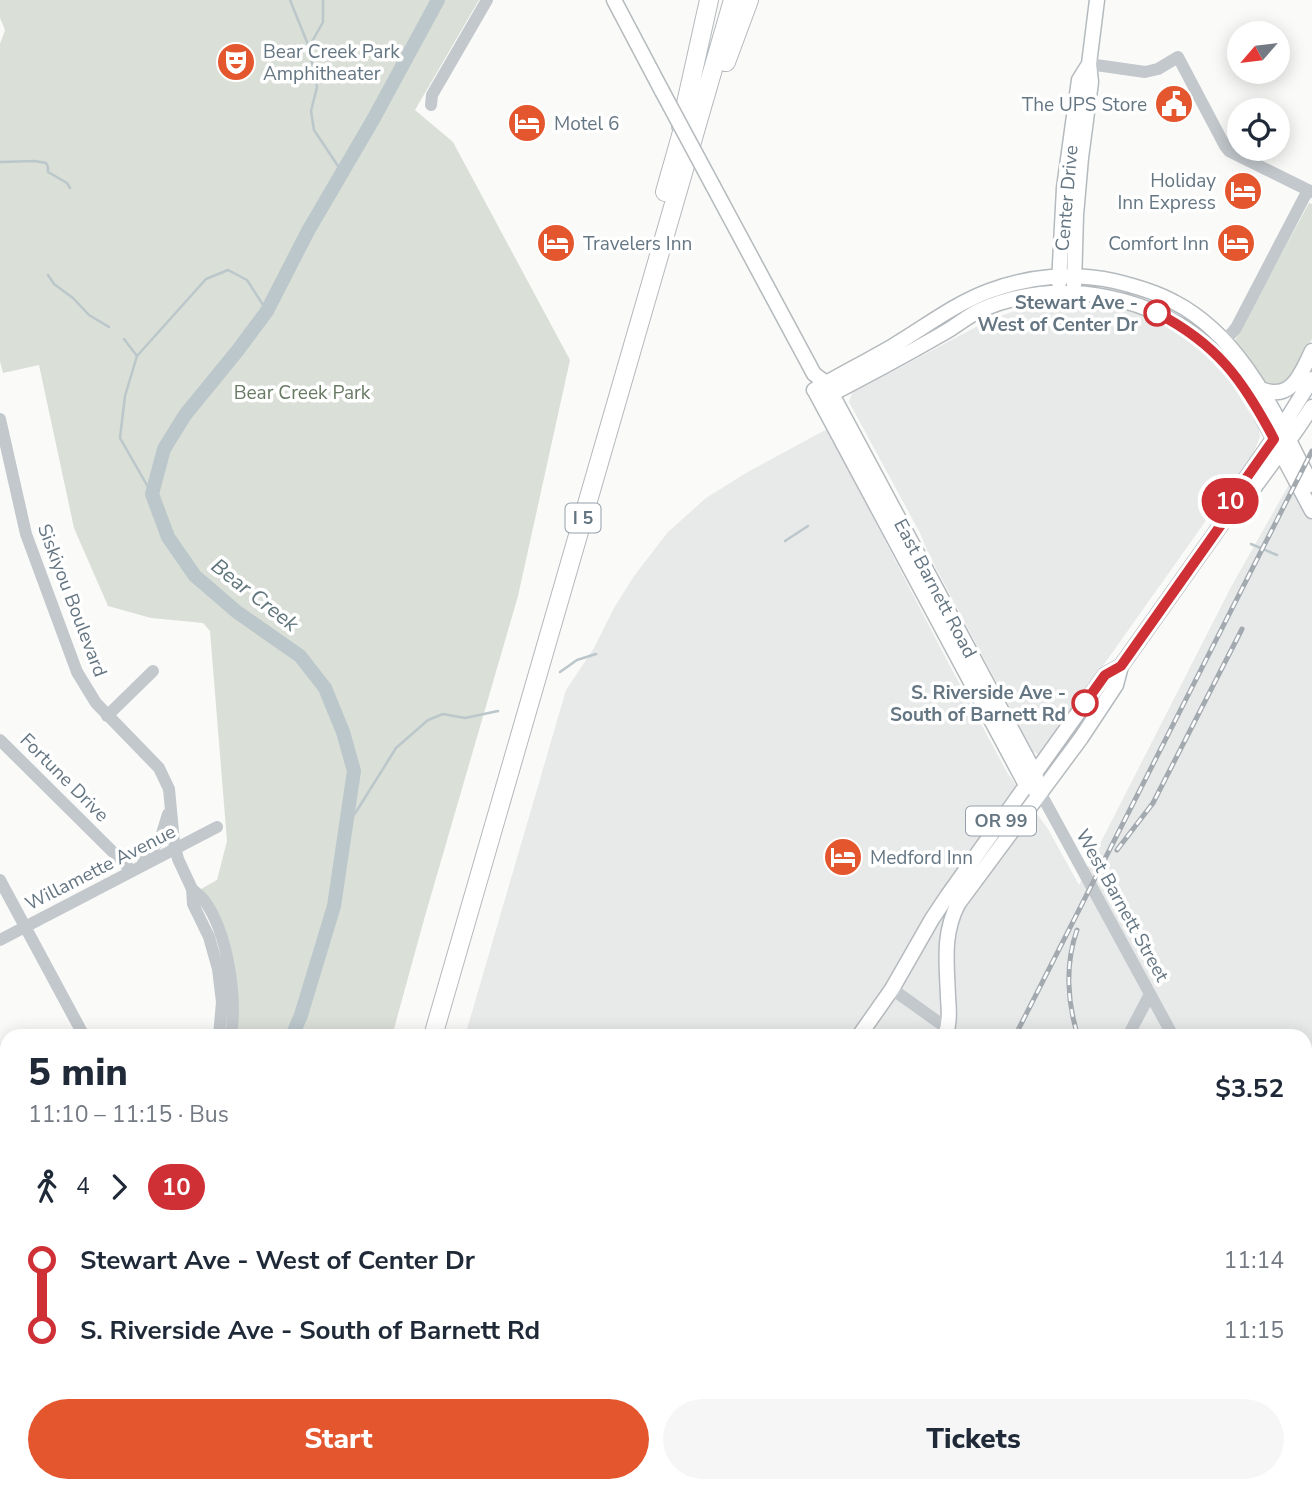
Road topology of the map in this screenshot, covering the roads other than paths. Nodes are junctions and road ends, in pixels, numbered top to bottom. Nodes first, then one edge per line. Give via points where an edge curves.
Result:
1 (487, 0) edge
2 (614, 0) edge
3 (709, 0) edge
4 (720, 0) edge
5 (733, 0) edge
6 (749, 0) edge
7 (1097, 0) edge
8 (1089, 64) junction
9 (430, 105) dead end
10 (680, 161) junction
11 (1310, 191) edge
12 (1059, 276) junction
13 (1074, 276) junction
14 (1058, 292) junction
15 (1074, 293) junction
16 (1224, 342) junction
17 (1312, 351) edge
18 (1312, 379) edge
19 (821, 388) junction
20 (1261, 389) junction
21 (1312, 407) edge
22 (0, 419) edge
23 (2, 436) edge
24 (1281, 440) junction
25 (1312, 485) edge
26 (1312, 511) edge
27 (948, 640) junction
28 (1121, 666) junction
29 (153, 671) dead end
30 (985, 679) junction
31 (1092, 693) junction
32 (107, 716) junction
33 (1081, 738) junction
34 (0, 740) edge
35 (1031, 779) junction
36 (1040, 792) junction
37 (171, 800) junction
38 (217, 827) dead end
39 (175, 849) junction
40 (136, 869) junction
41 (0, 880) edge
42 (192, 889) junction
43 (25, 927) junction
44 (0, 940) edge
45 (913, 951) junction
46 (947, 951) junction
47 (892, 989) junction
48 (1150, 994) junction
49 (80, 1029) edge
50 (220, 1029) edge
51 (232, 1029) edge
52 (423, 1029) edge
53 (435, 1029) edge
54 (864, 1029) edge
55 (941, 1029) edge
56 (947, 1029) edge
57 (1132, 1029) edge
58 (1169, 1029) edge

1 - 9 street
2 - 19 main road, East Barnett Road, bridge
3 - 10 highway via 693,66
4 - 10 highway, I 5
5 - 10 highway, I 5
6 - 10 highway via 705,119
7 - 8 main road, Center Drive
8 - 11 street via 1144,72 1178,57 1229,151
8 - 12 main road, Center Drive via 1079,80 1064,188
8 - 13 main road, Center Drive
10 - 52 highway, I 5
10 - 53 highway, I 5
11 - 16 street
12 - 13 main road
12 - 14 main road, Center Drive
12 - 19 main road via 989,290
13 - 15 main road, Center Drive
13 - 16 main road via 1112,281 1164,297 1199,317
14 - 15 main road
14 - 19 main road via 1023,296 981,309 945,333
15 - 24 main road via 1138,306 1192,334 1242,383
16 - 20 main road
17 - 20 main road via 1288,389 1277,393
18 - 24 main road, OR 99
19 - 27 main road, East Barnett Road
19 - 30 main road, East Barnett Road
20 - 24 main road
21 - 24 main road, OR 99
22 - 23 street, Siskiyou Boulevard
23 - 32 street, Siskiyou Boulevard via 44,586 77,672
24 - 25 main road
24 - 26 main road
24 - 28 main road, OR 99 via 1228,504 1223,522
27 - 30 main road via 957,644 977,679
27 - 35 main road, East Barnett Road
28 - 31 main road, OR 99 via 1105,675
28 - 33 main road, OR 99 via 1116,685
29 - 32 street
30 - 35 main road, East Barnett Road
31 - 33 main road via 1097,701 1087,715
31 - 35 main road, OR 99
32 - 37 street, Siskiyou Boulevard via 159,768
33 - 36 main road, OR 99
34 - 40 street, Fortune Drive
35 - 36 main road, East Barnett Road
35 - 45 main road, OR 99
36 - 46 main road, OR 99 via 964,895 948,925
36 - 48 street, West Barnett Street
37 - 39 street, Siskiyou Boulevard
37 - 40 street via 162,837
38 - 39 street, Willamette Avenue
39 - 40 street, Willamette Avenue
39 - 42 street, Siskiyou Boulevard
40 - 43 street, Willamette Avenue
41 - 43 street
42 - 50 street, Siskiyou Boulevard via 220,982
42 - 51 street, Siskiyou Boulevard via 210,911 223,943 233,996
43 - 44 street, Willamette Avenue
43 - 49 street
45 - 46 main road via 936,938
45 - 47 main road, OR 99
46 - 56 main road, OR 99
47 - 54 main road, OR 99
47 - 55 street
48 - 57 street
48 - 58 street, West Barnett Street

